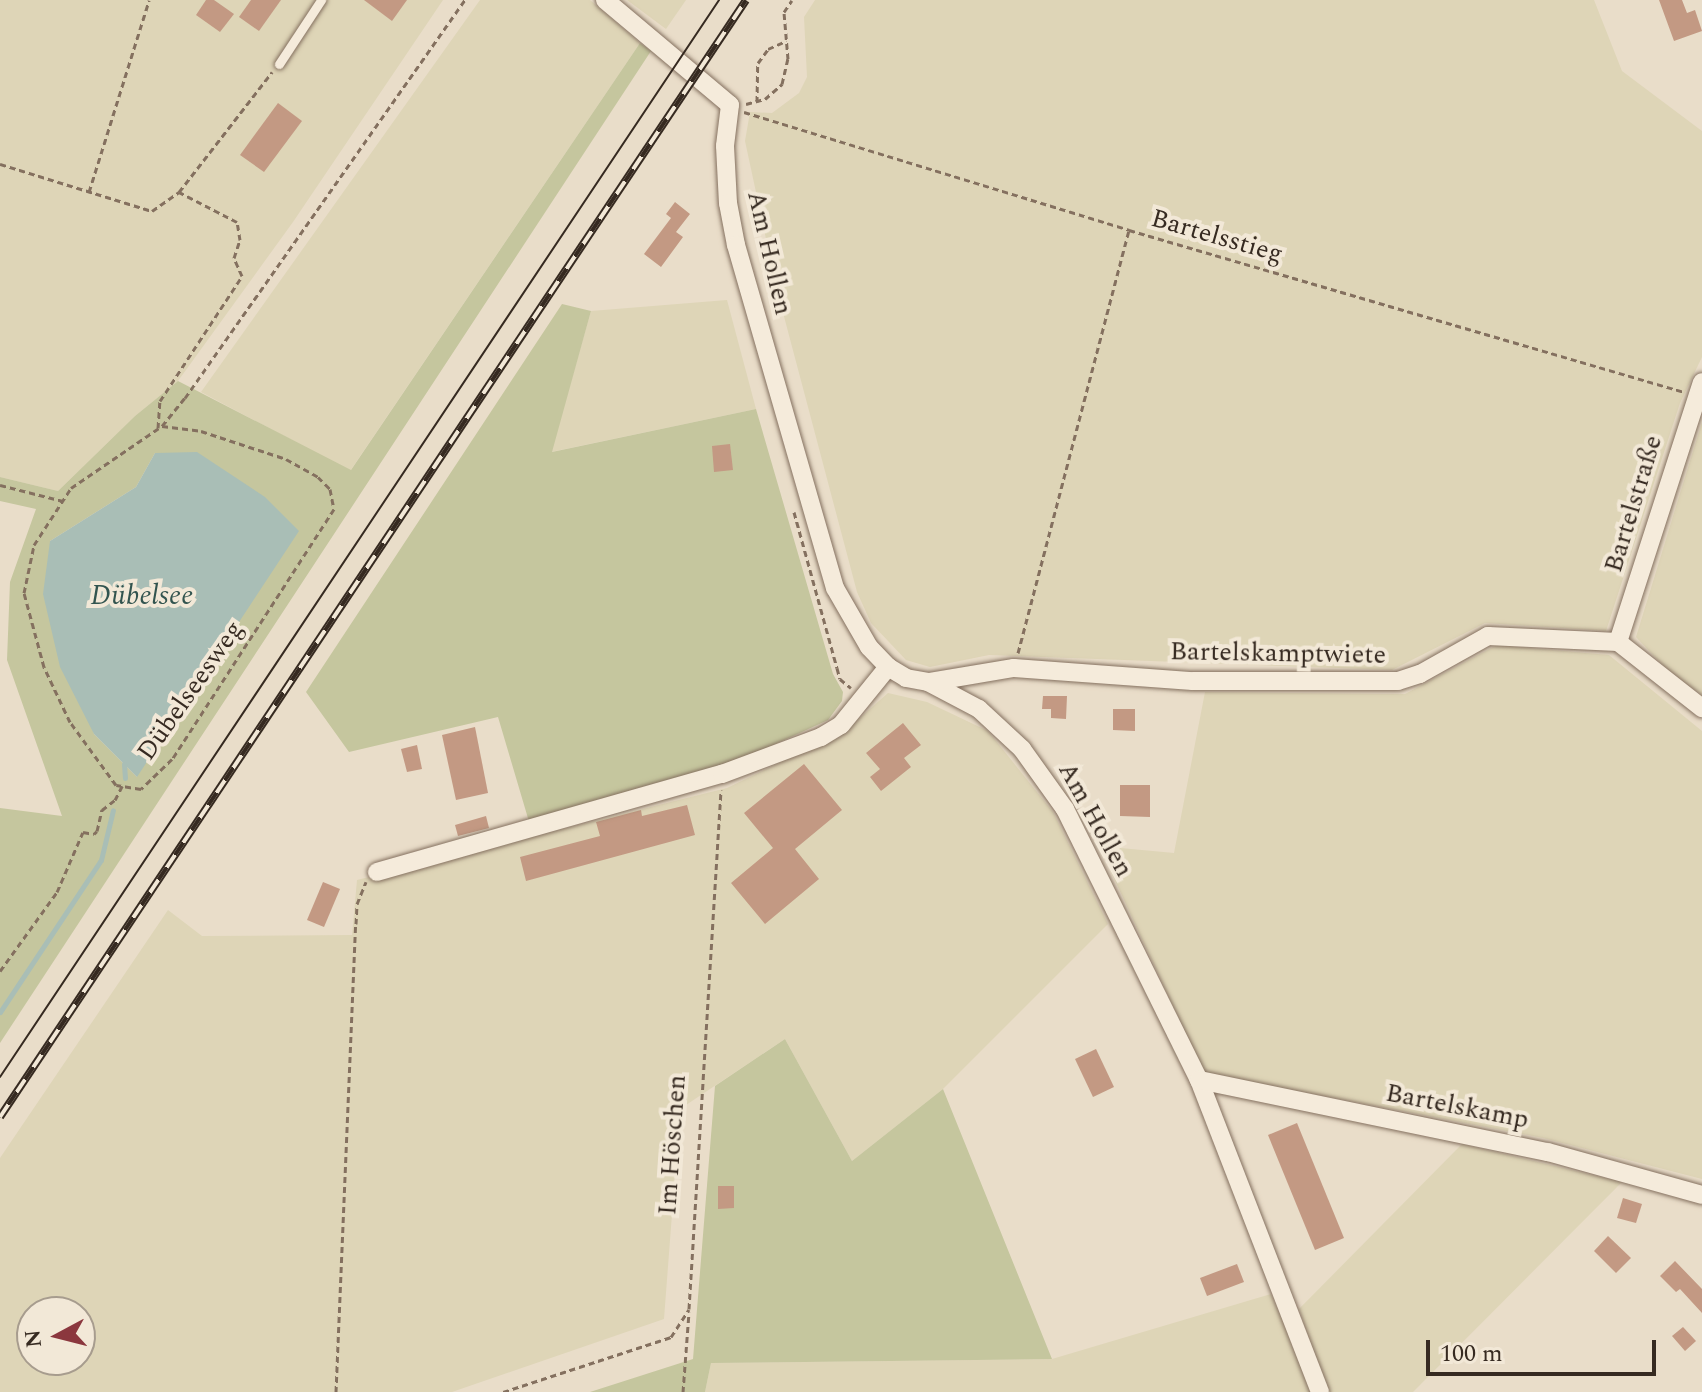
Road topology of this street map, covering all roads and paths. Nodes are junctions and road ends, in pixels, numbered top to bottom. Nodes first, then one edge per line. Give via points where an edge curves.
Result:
1 (149, 0) edge
2 (321, 0) edge
3 (465, 0) edge
4 (605, 0) edge
5 (792, 0) edge
6 (786, 41) junction
7 (279, 64) joint
8 (757, 103) junction
9 (730, 105) junction
10 (0, 164) edge
11 (89, 192) junction
12 (179, 192) junction
13 (1129, 230) junction
14 (1699, 389) edge
15 (160, 428) junction
16 (0, 485) edge
17 (63, 501) junction
18 (1618, 642) junction
19 (888, 667) junction
20 (1014, 668) junction
21 (928, 682) junction
22 (1702, 708) edge
23 (722, 774) junction
24 (122, 786) junction
25 (377, 872) joint
26 (0, 971) edge
27 (1199, 1080) junction
28 (1702, 1195) edge
29 (689, 1309) junction
30 (336, 1392) edge
31 (503, 1392) edge
32 (683, 1392) edge
33 (1320, 1392) edge

1 - 11 path
2 - 7 lane
3 - 15 path, Dübelseesweg
4 - 9 street
5 - 6 path via 784,12
6 - 8 path via 782,84
6 - 8 path via 768,49 758,63
7 - 12 path
8 - 9 path
9 - 13 path, Bartelsstieg via 762,120
9 - 19 street, Am Hollen via 725,124 728,203 740,260 835,588 869,647
10 - 11 path
11 - 12 path via 152,211
12 - 15 path via 237,222 240,240 234,258 242,276 160,401
13 - 14 path, Bartelsstieg
13 - 20 path
14 - 18 street, Bartelstraße
15 - 17 path, Dübelseesweg via 71,488
15 - 24 path, Dübelseesweg via 201,431 286,459 330,489 334,509 172,759 141,789
16 - 17 path
17 - 24 path, Dübelseesweg via 34,545 24,593 44,667 70,722 116,785
18 - 20 street, Bartelskamptwiete via 1488,636 1398,681 1193,681
18 - 22 street
19 - 21 street, Am Hollen
19 - 23 street via 841,725
20 - 21 street, Bartelskamptwiete
21 - 27 street, Am Hollen via 979,709 1022,749 1065,809
23 - 25 street
23 - 29 path, Im Höschen
24 - 26 path via 102,810 94,834 83,832 57,892
25 - 30 path via 367,879 357,904
27 - 28 street, Bartelskamp via 1548,1152
27 - 33 street, Am Hollen
29 - 31 path via 671,1337
29 - 32 path, Im Höschen

